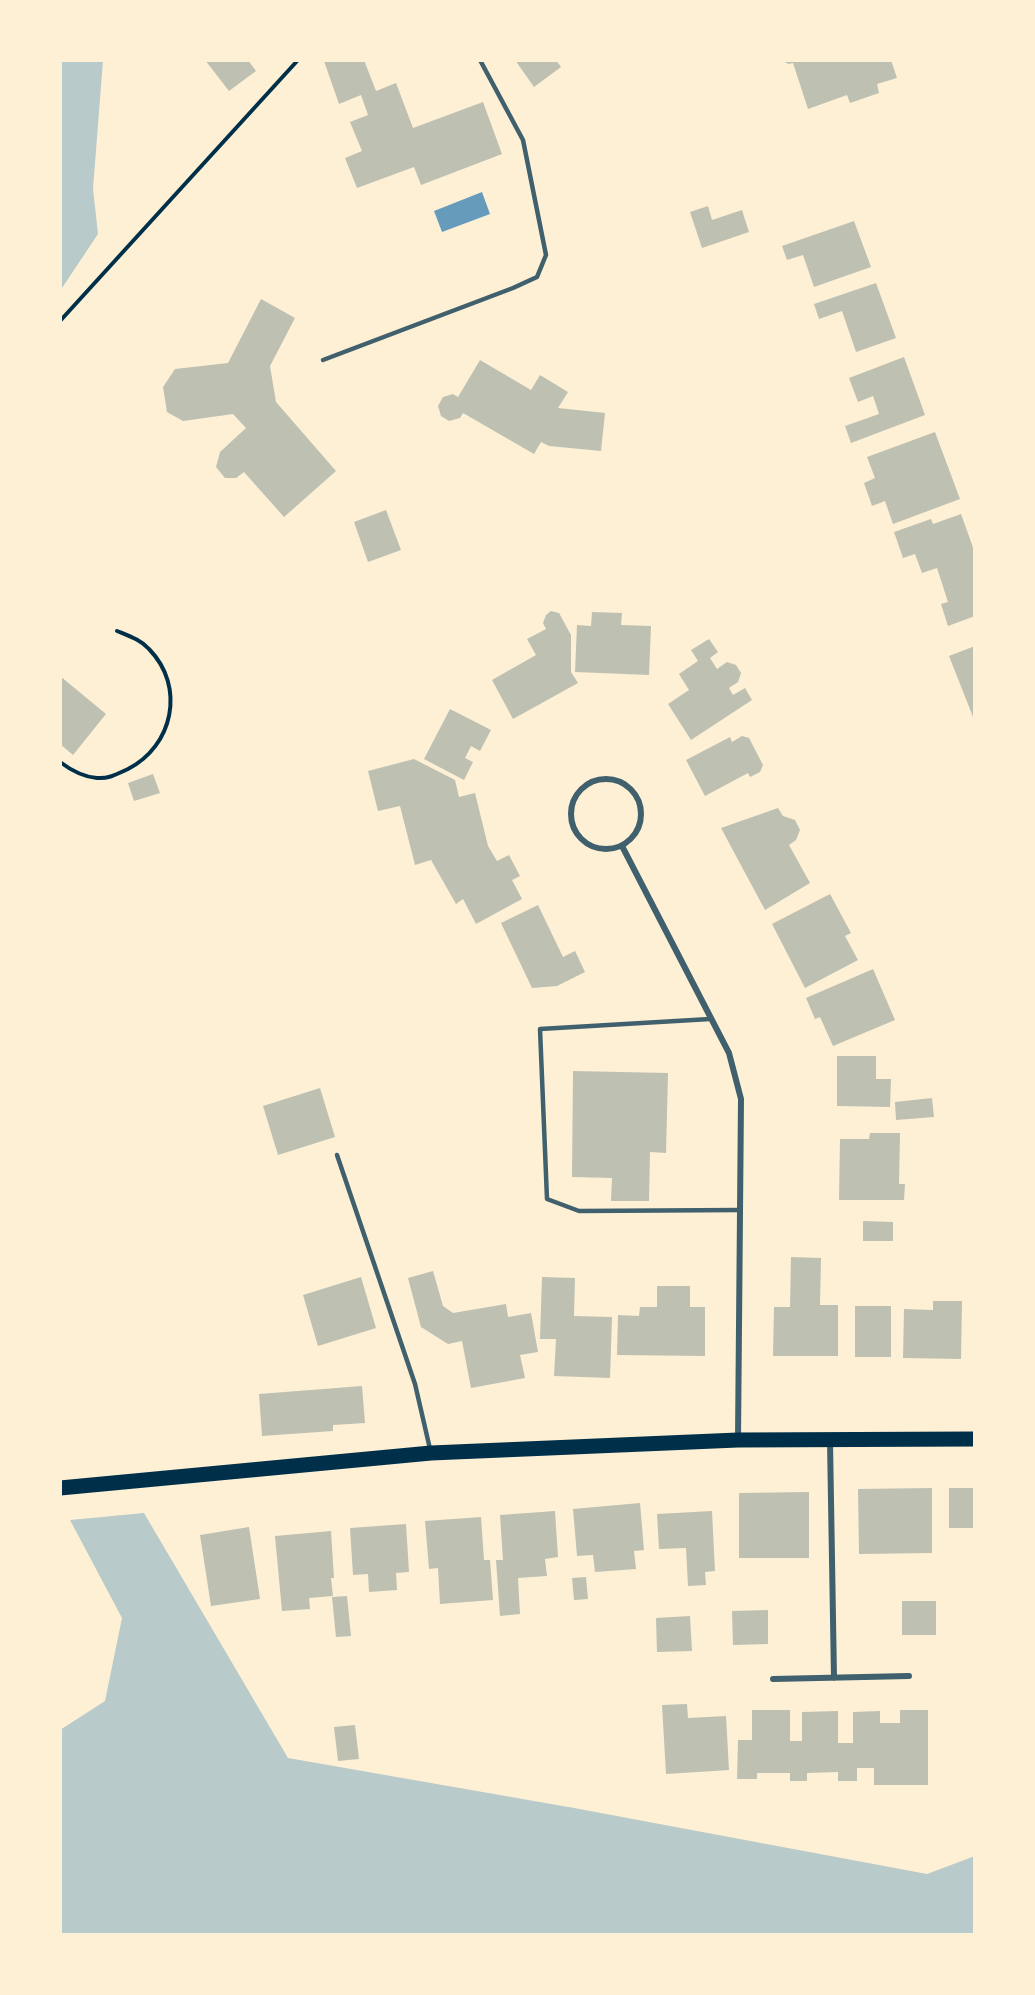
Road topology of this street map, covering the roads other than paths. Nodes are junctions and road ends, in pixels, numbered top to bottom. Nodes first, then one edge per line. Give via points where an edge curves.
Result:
1 (480, 60) edge
2 (323, 360) dead end
3 (622, 846) junction
4 (710, 1019) junction
5 (337, 1155) dead end
6 (740, 1210) junction
7 (975, 1439) edge
8 (738, 1440) junction
9 (830, 1440) junction
10 (431, 1453) junction
11 (60, 1488) edge
12 (909, 1676) dead end
13 (834, 1678) junction
14 (773, 1679) dead end

1 - 2 lane via 524,140 546,255 537,277
3 - 3 street via 595,848 574,831 572,804 579,791 590,783 616,780 637,798 639,825
3 - 4 street
4 - 6 street via 729,1053 741,1100
4 - 6 lane via 540,1029 547,1200 579,1210
5 - 10 lane via 415,1384
6 - 8 street
7 - 9 main road
8 - 9 main road
8 - 10 main road
9 - 13 street
10 - 11 main road
12 - 13 street
13 - 14 street

